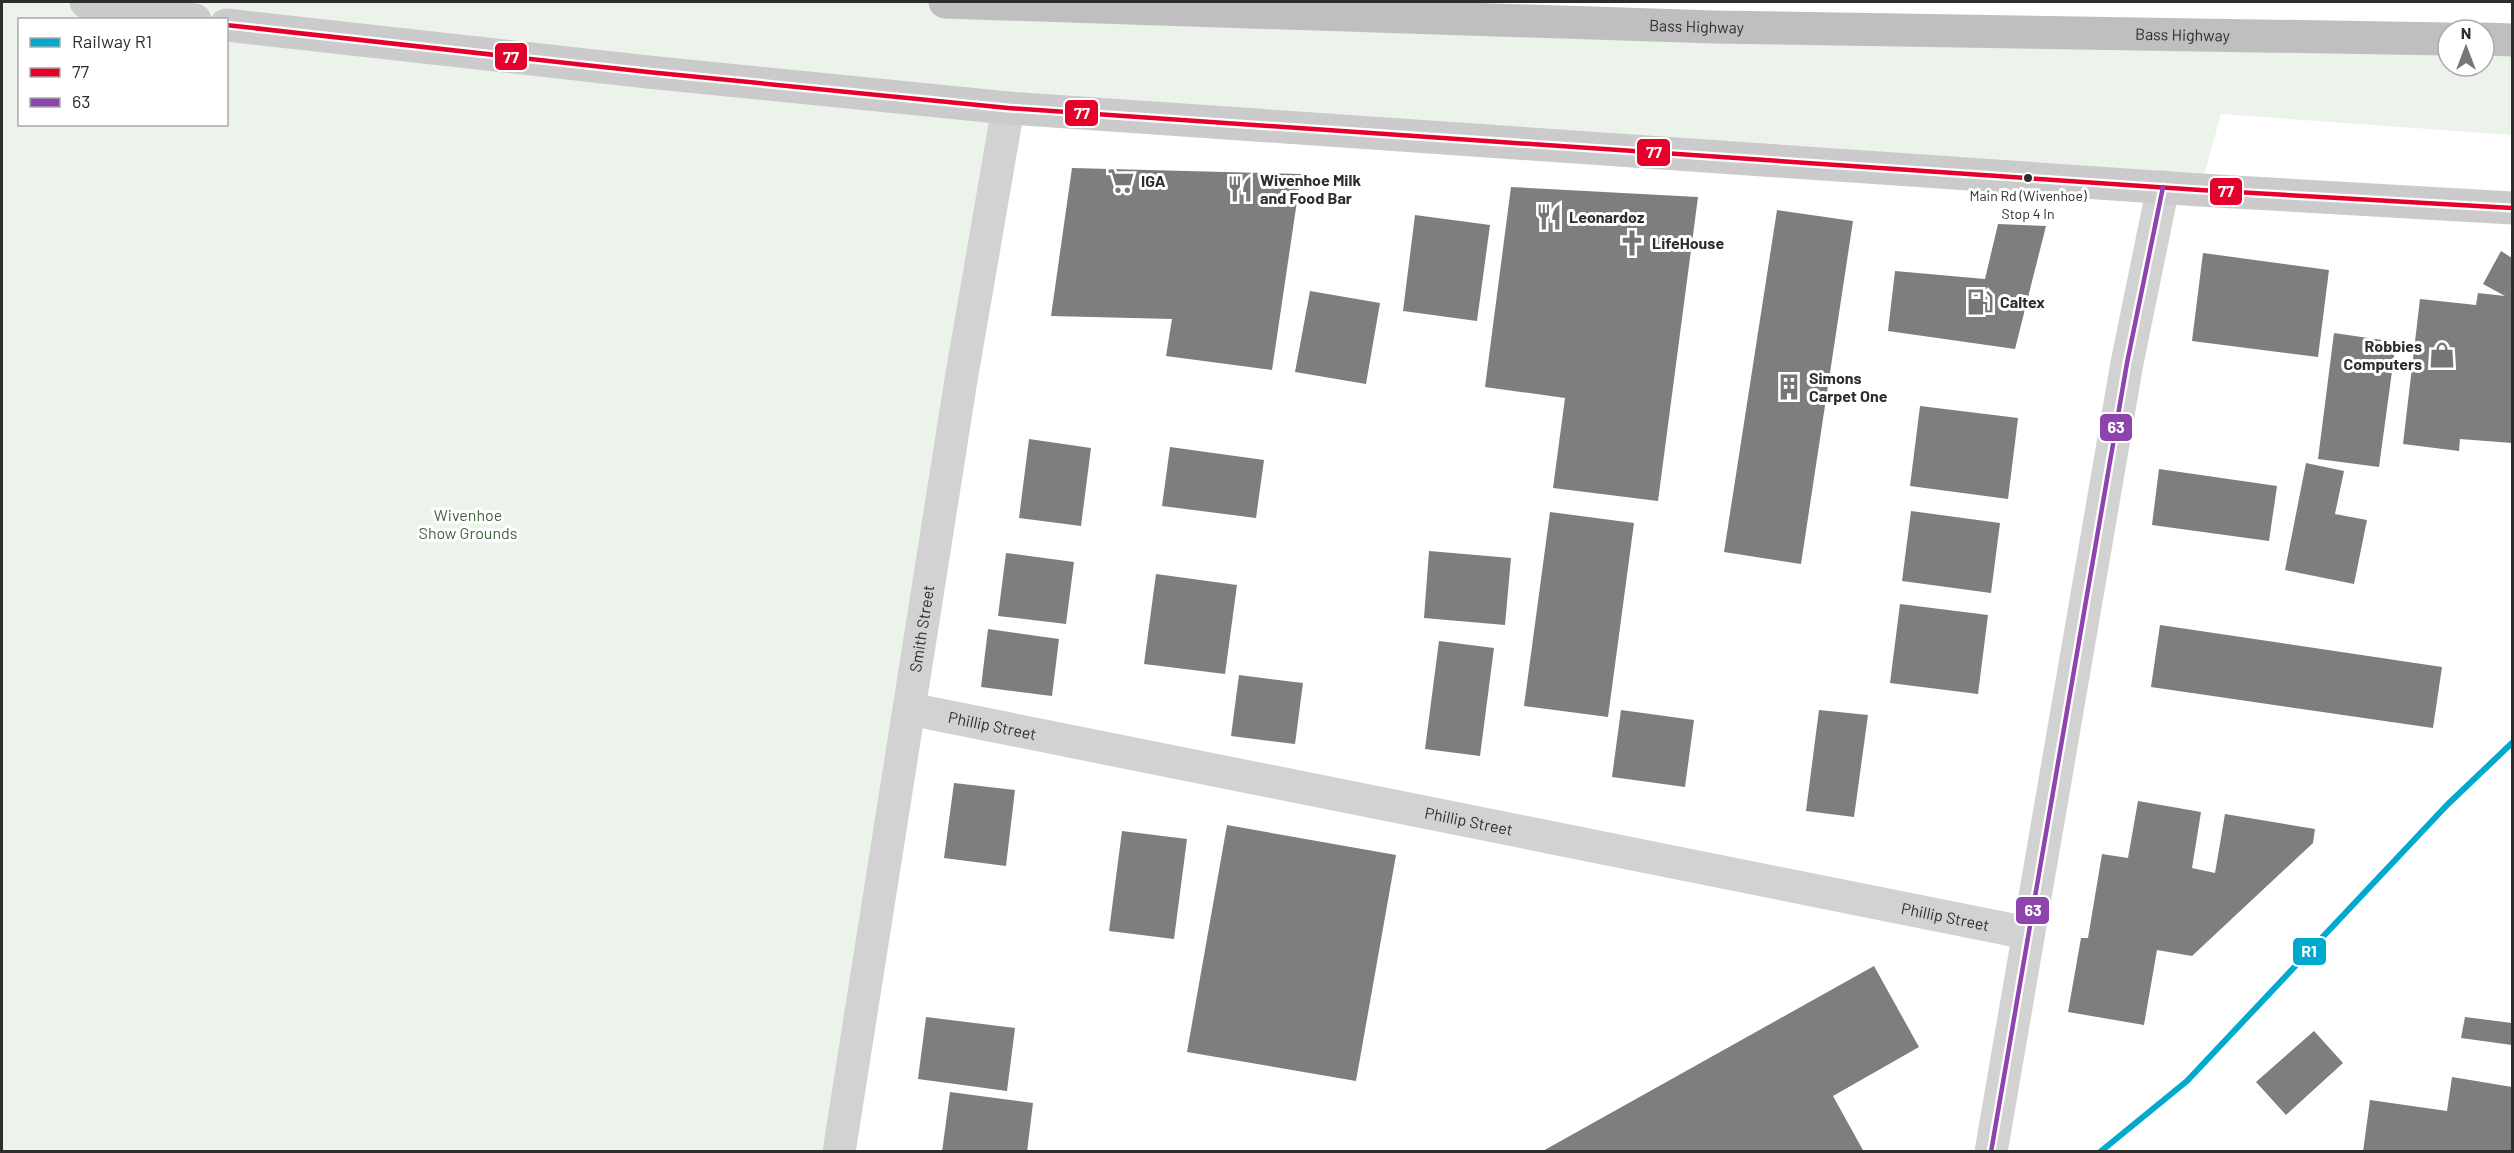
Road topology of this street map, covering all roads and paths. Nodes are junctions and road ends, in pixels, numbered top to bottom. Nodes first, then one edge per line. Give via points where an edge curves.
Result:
1 (86, 2) edge
2 (945, 2) edge
3 (183, 18) edge
4 (228, 25) edge
5 (2436, 39) edge
6 (2496, 39) edge
7 (2512, 40) edge
8 (1008, 108) junction
9 (2163, 187) junction
10 (2512, 208) edge
11 (910, 709) junction
12 (2027, 933) junction
13 (839, 1152) edge
14 (1991, 1152) edge

1 - 3 street
2 - 5 highway, Bass Highway via 1726,27
4 - 8 street
6 - 7 highway
8 - 9 street
8 - 11 street, Smith Street
9 - 10 street
9 - 12 street via 2127,363
11 - 12 street, Phillip Street
11 - 13 street, Smith Street
12 - 14 street

